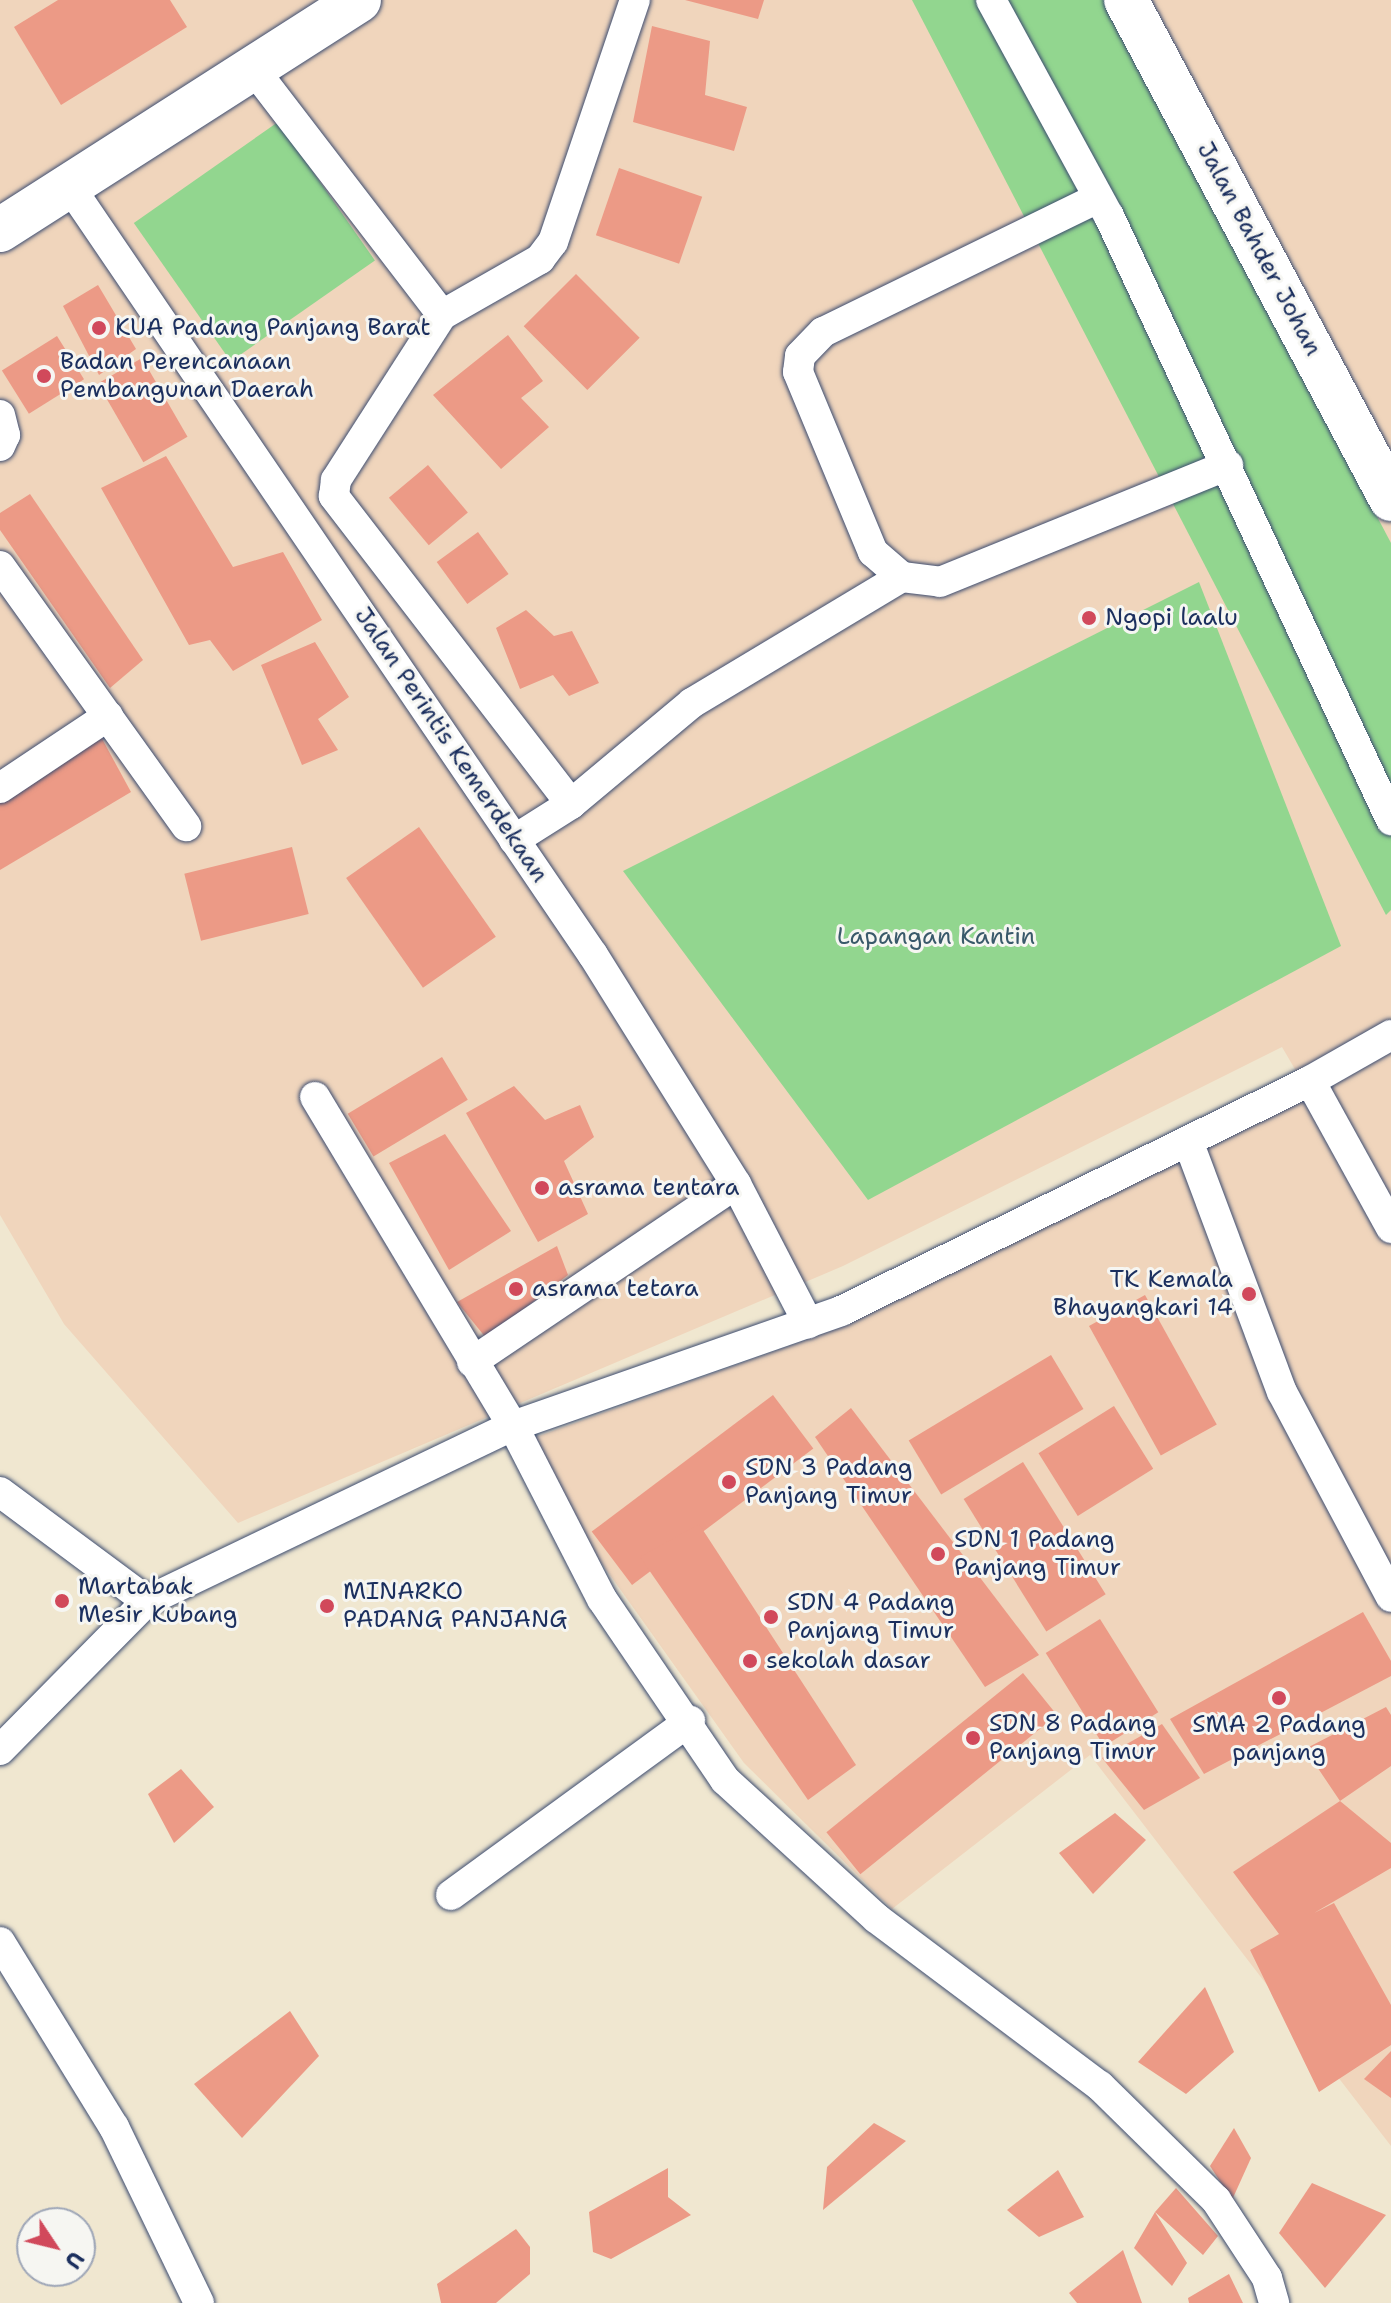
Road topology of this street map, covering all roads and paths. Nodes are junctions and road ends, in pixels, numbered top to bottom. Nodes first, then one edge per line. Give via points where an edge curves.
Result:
1 (359, 0) edge
2 (635, 0) edge
3 (991, 0) edge
4 (1126, 0) edge
5 (252, 67) junction
6 (68, 184) junction
7 (1098, 198) junction
8 (0, 230) edge
9 (442, 315) junction
10 (0, 415) edge
11 (0, 446) edge
12 (1228, 465) junction
13 (1391, 499) edge
14 (0, 566) edge
15 (902, 577) junction
16 (108, 716) junction
17 (0, 788) edge
18 (571, 804) junction
19 (1391, 820) edge
20 (186, 826) dead end
21 (514, 840) junction
22 (1391, 1035) edge
23 (1310, 1081) junction
24 (315, 1097) dead end
25 (1188, 1141) junction
26 (736, 1184) junction
27 (1391, 1228) edge
28 (808, 1323) junction
29 (472, 1362) junction
30 (513, 1426) junction
31 (0, 1492) edge
32 (1391, 1597) edge
33 (147, 1601) junction
34 (690, 1721) junction
35 (0, 1750) edge
36 (451, 1895) dead end
37 (1, 1952) edge
38 (199, 2303) edge
39 (1274, 2303) edge

1 - 5 main road
2 - 9 street via 553,242 540,259
3 - 7 street
4 - 13 main road, Jalan Bahder Johan
5 - 6 main road
5 - 9 street
6 - 8 main road
6 - 21 street, Jalan Perintis Kemerdekaan
7 - 12 street
7 - 15 street via 823,332 800,356 798,372 873,552
9 - 18 street via 336,480 334,496
10 - 11 street via 5,435
12 - 15 street via 940,582
12 - 19 street
14 - 16 street
15 - 18 street via 692,703
16 - 17 street
16 - 20 street
18 - 21 street
21 - 26 street, Jalan Perintis Kemerdekaan
22 - 23 street
23 - 25 street
23 - 27 street
24 - 29 street
25 - 28 street
25 - 32 street via 1282,1392
26 - 28 street, Jalan Perintis Kemerdekaan
26 - 29 street
28 - 30 street
29 - 30 street
30 - 33 street
30 - 34 street via 602,1599
31 - 33 street
33 - 35 street
34 - 36 street
34 - 39 street via 725,1780 841,1886 1100,2086 1216,2200 1267,2278
37 - 38 street via 114,2127

